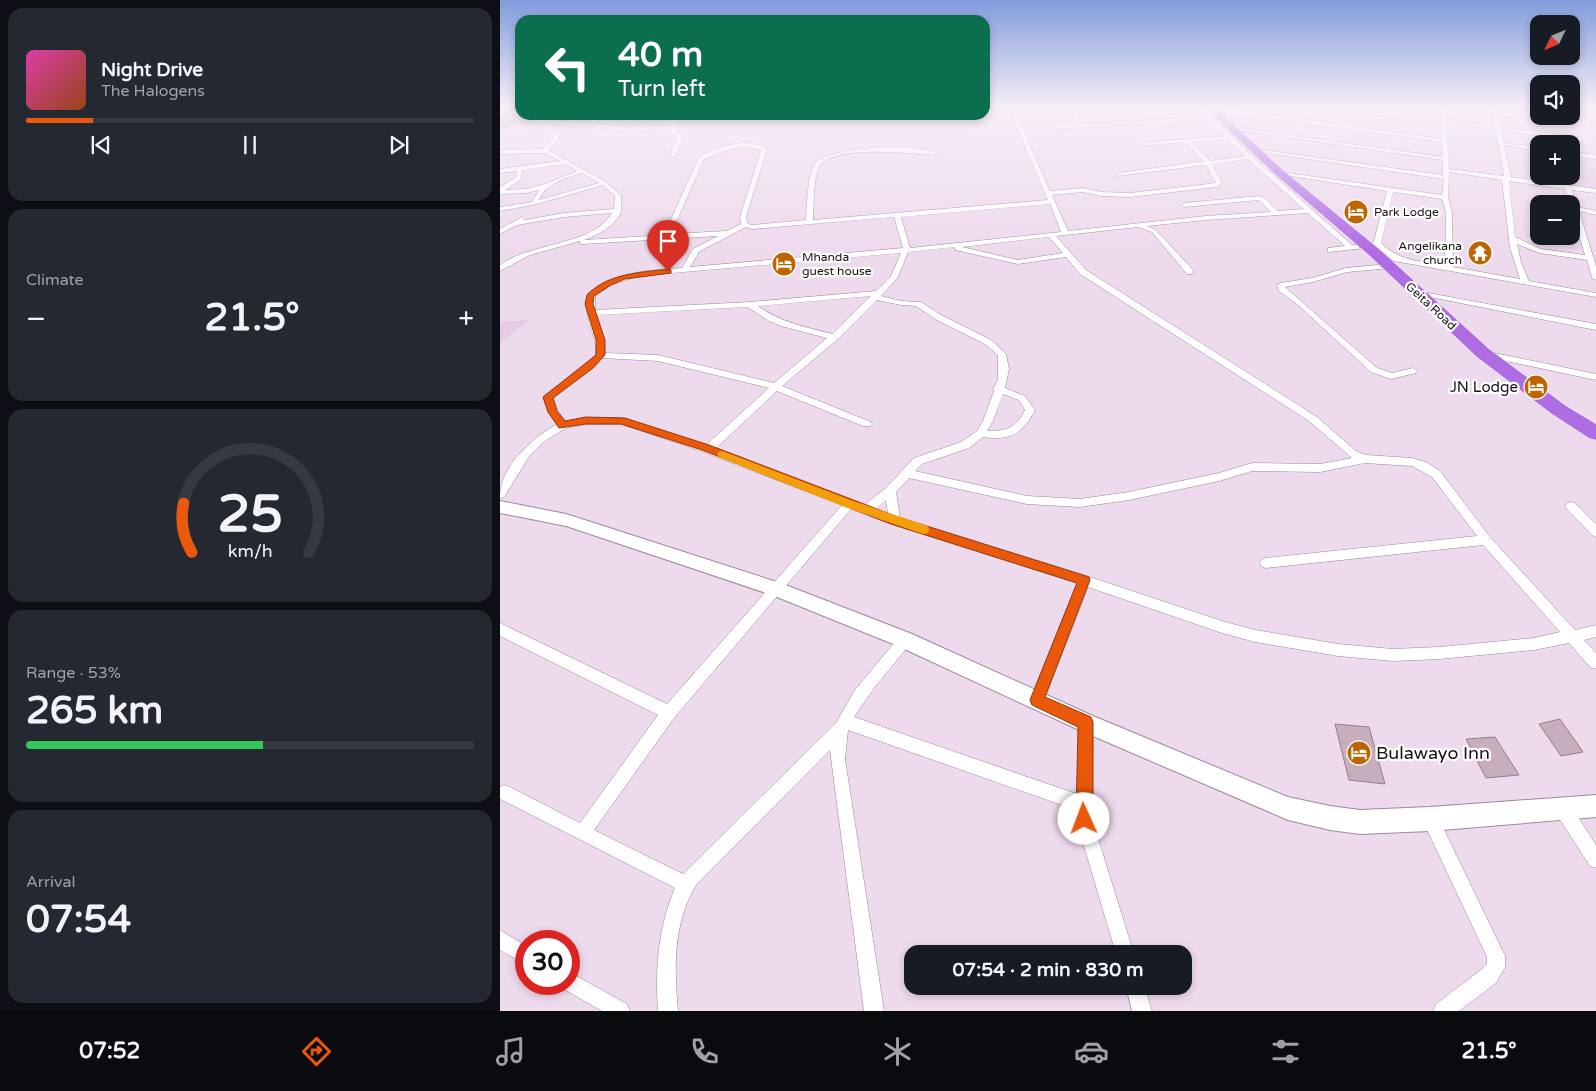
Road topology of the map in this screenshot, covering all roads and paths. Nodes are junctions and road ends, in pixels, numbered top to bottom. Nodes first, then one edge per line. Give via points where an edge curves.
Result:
1 (552, 154) edge
2 (709, 154) edge
3 (763, 154) edge
4 (850, 154) edge
5 (1031, 154) edge
6 (1200, 154) edge
7 (1255, 154) edge
8 (1256, 154) joint
9 (1258, 154) edge
10 (1403, 154) edge
11 (1446, 154) edge
12 (1502, 154) edge
13 (1580, 155) edge
14 (1596, 157) edge
15 (1446, 159) junction
16 (1207, 161) junction
17 (566, 162) junction
18 (520, 169) junction
19 (500, 171) edge
20 (583, 171) junction
21 (1446, 173) junction
22 (1281, 174) junction
23 (1119, 175) dead end
24 (1506, 179) junction
25 (604, 183) junction
26 (547, 186) junction
27 (1390, 190) junction
28 (1569, 190) junction
29 (500, 191) edge
30 (1596, 191) edge
31 (1048, 193) junction
32 (1570, 195) edge
33 (1445, 197) junction
34 (551, 198) junction
35 (1052, 202) junction
36 (535, 203) junction
37 (1184, 205) dead end
38 (1580, 209) edge
39 (500, 210) edge
40 (618, 211) junction
41 (1309, 211) junction
42 (1596, 212) edge
43 (1276, 213) junction
44 (897, 215) junction
45 (517, 223) junction
46 (809, 223) junction
47 (745, 225) junction
48 (1139, 227) junction
49 (1580, 228) edge
50 (500, 232) edge
51 (726, 233) junction
52 (1066, 234) junction
53 (1051, 235) junction
54 (667, 236) junction
55 (1512, 238) junction
56 (570, 243) junction
57 (949, 246) junction
58 (1373, 247) junction
59 (1351, 248) junction
60 (906, 250) junction
61 (1026, 250) junction
62 (1331, 250) dead end
63 (1067, 255) junction
64 (1589, 258) junction
65 (1388, 266) junction
66 (500, 268) edge
67 (1449, 268) junction
68 (684, 270) junction
69 (1190, 272) dead end
70 (1596, 278) edge
71 (1526, 282) junction
72 (1415, 292) junction
73 (878, 295) junction
74 (1596, 295) edge
75 (750, 304) junction
76 (591, 313) junction
77 (1596, 327) edge
78 (836, 337) junction
79 (1483, 353) junction
80 (600, 355) junction
81 (1413, 371) dead end
82 (1595, 377) edge
83 (777, 387) junction
84 (998, 389) junction
85 (867, 424) dead end
86 (563, 425) junction
87 (982, 433) junction
88 (1596, 433) edge
89 (708, 449) junction
90 (1366, 459) junction
91 (906, 473) junction
92 (890, 491) junction
93 (500, 494) edge
94 (849, 504) junction
95 (1571, 506) dead end
96 (500, 507) edge
97 (865, 510) junction
98 (895, 520) junction
99 (1596, 532) edge
100 (1486, 540) junction
101 (1266, 563) dead end
102 (1084, 580) junction
103 (777, 589) junction
104 (500, 629) edge
105 (1596, 631) edge
106 (1571, 636) junction
107 (905, 640) junction
108 (1596, 663) edge
109 (1037, 700) junction
110 (669, 713) junction
111 (1086, 722) junction
112 (842, 725) junction
113 (504, 793) dead end
114 (1083, 804) junction
115 (1596, 806) edge
116 (1563, 809) junction
117 (1430, 819) junction
118 (582, 833) junction
119 (1596, 860) edge
120 (686, 885) junction
121 (500, 939) edge
122 (1122, 945) edge
123 (515, 949) edge
124 (580, 987) edge
125 (1138, 995) edge
126 (1140, 995) edge
127 (620, 1011) edge
128 (668, 1011) edge
129 (874, 1011) edge
130 (1142, 1011) edge
131 (1149, 1011) edge
132 (1443, 1011) edge

1 - 17 street
2 - 54 street via 702,156
3 - 47 street via 743,217
4 - 46 street via 821,161 815,168
5 - 31 street
6 - 16 street
7 - 16 street
8 - 22 highway, Geita Road
8 - 41 street
9 - 21 street
10 - 15 street
11 - 15 street
12 - 24 street
13 - 14 street
15 - 21 street
16 - 23 street via 1161,171
16 - 31 street via 1219,183 1216,186 1130,194 1083,190
17 - 18 street
17 - 20 street
18 - 19 street
18 - 29 street via 518,179
20 - 25 street
20 - 26 street
21 - 24 street
21 - 33 street
22 - 27 street
22 - 58 highway, Geita Road
24 - 28 street
24 - 55 street
25 - 34 street
25 - 40 street via 618,196
26 - 29 street via 526,191
26 - 36 street via 537,194
27 - 33 street
27 - 58 street
28 - 30 street
28 - 32 street
31 - 35 street
33 - 67 street via 1449,212
34 - 36 street
34 - 45 street
35 - 44 street
35 - 52 street
36 - 39 street
37 - 43 street via 1259,198
38 - 42 street
40 - 45 street
40 - 56 street via 597,232
41 - 43 street
41 - 59 street
43 - 48 street
44 - 46 street
44 - 60 street
45 - 50 street
46 - 47 street via 764,227
47 - 51 street
48 - 52 street
48 - 69 street via 1154,231
49 - 64 street
51 - 54 street
51 - 68 street via 696,251
52 - 53 street
53 - 61 street
53 - 63 street
54 - 56 street
55 - 64 street via 1534,250
55 - 71 street via 1521,276
56 - 66 street via 523,255
57 - 60 street
57 - 61 street
57 - 61 street via 1018,262
58 - 59 street
58 - 65 highway, Geita Road
58 - 67 street via 1395,258
59 - 62 street
60 - 68 street
60 - 73 street via 894,277
61 - 63 street
63 - 90 street via 1092,278 1313,419 1345,449
64 - 70 street
65 - 72 highway, Geita Road
65 - 81 street via 1346,270 1281,285 1367,366 1386,375
67 - 71 street
68 - 76 street via 637,274 608,283 591,295
71 - 74 street
72 - 77 street
72 - 79 highway, Geita Road
73 - 75 street
73 - 78 street
73 - 84 street via 901,303 918,304 997,348 1004,357 1003,380
75 - 76 street
75 - 78 street via 778,321
76 - 80 street via 600,340
78 - 83 street
79 - 82 street
79 - 88 highway, Geita Road
80 - 83 street via 666,360
80 - 86 street via 548,397 553,412
83 - 85 street
83 - 89 street
84 - 87 street
84 - 87 street via 1022,398 1030,410 1022,426 1010,433
86 - 89 street via 621,421
86 - 93 street via 526,452
87 - 91 street via 965,445 918,461
89 - 94 street
90 - 91 street via 1320,468 1252,466 1219,477 1080,503 1027,500
90 - 100 street via 1412,462 1430,469
91 - 92 street
92 - 97 street
92 - 98 street
94 - 97 street
94 - 103 street
95 - 99 street
96 - 103 main road via 566,520
97 - 98 street
98 - 102 street
100 - 101 street
100 - 106 street
102 - 106 street via 1222,627 1338,650 1393,655 1439,653 1534,644
102 - 109 street
103 - 107 main road
103 - 110 street
104 - 110 street
105 - 106 street
106 - 108 street
107 - 109 main road
107 - 112 street
109 - 111 main road
110 - 118 street
111 - 114 street
111 - 117 main road via 1288,808 1360,822
112 - 114 street
112 - 120 street
112 - 129 street via 837,759
113 - 118 street
114 - 122 street via 1087,832
115 - 116 main road
116 - 117 main road
116 - 119 street
117 - 132 street via 1496,956 1496,967 1489,976
118 - 120 street
120 - 128 street via 673,909 670,928 665,987
121 - 123 street
124 - 127 street
125 - 130 street
126 - 131 street

